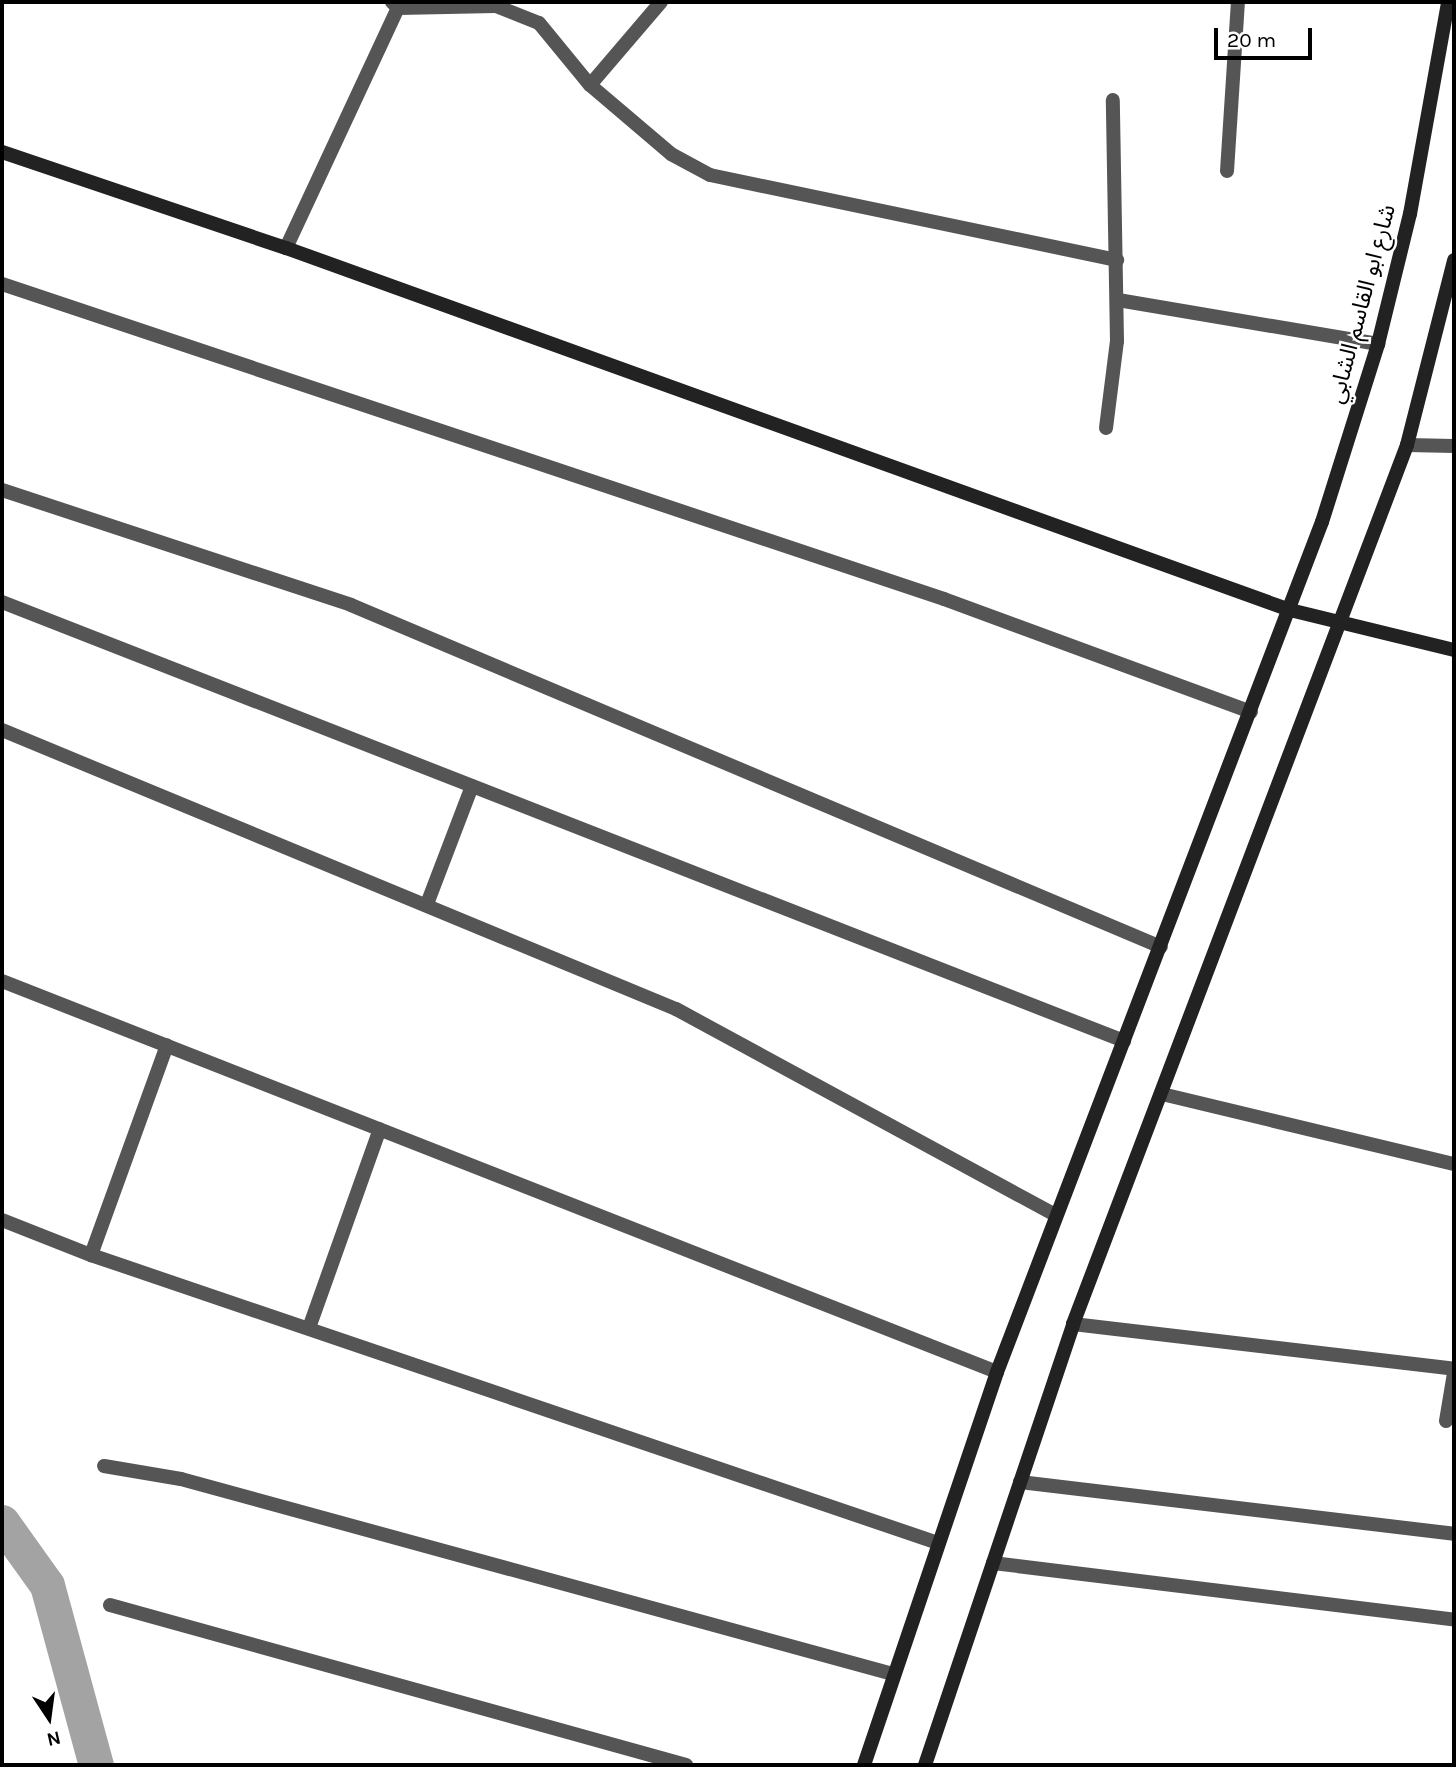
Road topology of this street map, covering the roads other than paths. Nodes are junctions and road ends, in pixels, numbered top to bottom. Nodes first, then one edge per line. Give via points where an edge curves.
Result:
1 (662, 2) edge
2 (1238, 2) edge
3 (1448, 2) edge
4 (395, 5) edge
5 (590, 85) junction
6 (1113, 100) dead end
7 (2, 152) edge
8 (1227, 171) dead end
9 (286, 248) junction
10 (1117, 260) junction
11 (1454, 260) edge
12 (1452, 278) edge
13 (2, 284) edge
14 (1118, 300) junction
15 (1378, 344) junction
16 (1106, 428) dead end
17 (1406, 445) junction
18 (1454, 446) edge
19 (2, 490) edge
20 (2, 602) edge
21 (1290, 610) junction
22 (1339, 624) junction
23 (1454, 650) edge
24 (1251, 712) junction
25 (2, 730) edge
26 (472, 786) junction
27 (427, 904) junction
28 (1161, 947) junction
29 (2, 981) edge
30 (1124, 1041) junction
31 (167, 1045) junction
32 (1162, 1094) junction
33 (380, 1129) junction
34 (1454, 1164) edge
35 (1055, 1214) junction
36 (2, 1220) edge
37 (91, 1255) junction
38 (1073, 1324) junction
39 (309, 1328) junction
40 (1454, 1371) edge
41 (997, 1372) junction
42 (1446, 1421) dead end
43 (104, 1466) dead end
44 (1020, 1482) junction
45 (1454, 1534) edge
46 (939, 1543) junction
47 (993, 1563) junction
48 (110, 1605) dead end
49 (1454, 1620) edge
50 (893, 1674) junction
51 (686, 1765) edge
52 (864, 1765) edge
53 (925, 1765) edge

1 - 5 street
2 - 8 street
3 - 15 street, شارع ابو القاسم الشابي via 1410,214
4 - 5 street via 496,6 539,23
4 - 9 street
5 - 10 street via 671,154 710,176
6 - 10 street
7 - 9 street
9 - 21 street
10 - 14 street
11 - 12 street
12 - 17 street
13 - 24 street via 944,599
14 - 15 street
14 - 16 street via 1114,393
15 - 21 street, شارع ابو القاسم الشابي
17 - 18 street
17 - 22 street
19 - 28 street via 351,605
20 - 26 street
21 - 22 street
21 - 24 street, شارع ابو القاسم الشابي
22 - 23 street
22 - 32 street
24 - 28 street, شارع ابو القاسم الشابي
25 - 27 street
26 - 27 street
26 - 30 street
27 - 35 street via 676,1009
28 - 30 street, شارع ابو القاسم الشابي
29 - 31 street
30 - 35 street, شارع ابو القاسم الشابي
31 - 33 street
31 - 37 street
32 - 34 street
32 - 38 street
33 - 39 street
33 - 41 street
35 - 41 street, شارع ابو القاسم الشابي
36 - 37 street
37 - 39 street
38 - 40 street
38 - 44 street
39 - 46 street
40 - 42 street
41 - 46 street, شارع ابو القاسم الشابي
43 - 50 street via 181,1479
44 - 45 street
44 - 47 street
46 - 50 street, شارع ابو القاسم الشابي
47 - 49 street
47 - 53 street
48 - 51 street
50 - 52 street, شارع ابو القاسم الشابي

